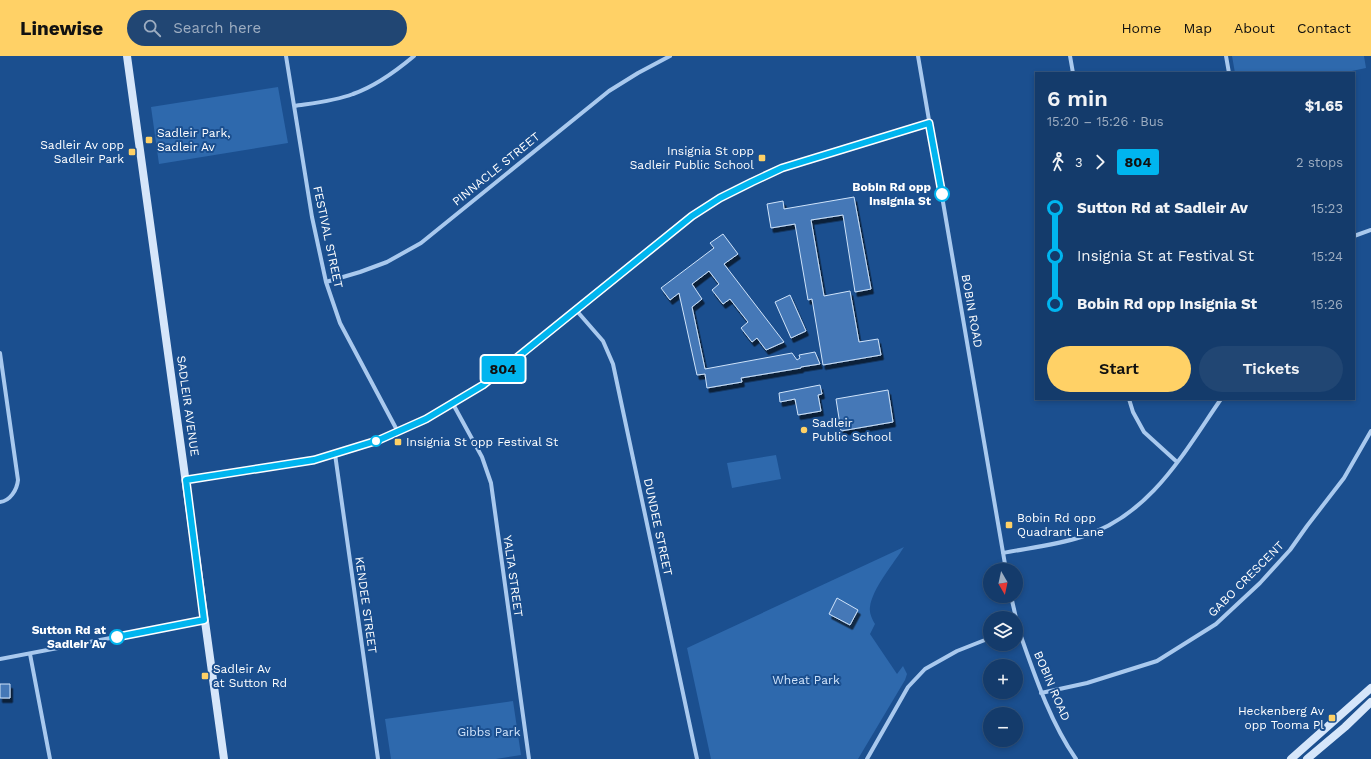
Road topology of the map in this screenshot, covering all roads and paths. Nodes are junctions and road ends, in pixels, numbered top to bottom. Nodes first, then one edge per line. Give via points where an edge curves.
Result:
1 (128, 56) edge
2 (286, 56) edge
3 (414, 56) edge
4 (670, 56) edge
5 (918, 56) edge
6 (1070, 56) edge
7 (1226, 56) edge
8 (1073, 72) edge
9 (1229, 72) edge
10 (294, 106) junction
11 (929, 123) junction
12 (1371, 230) edge
13 (1355, 236) edge
14 (326, 282) junction
15 (576, 310) junction
16 (0, 353) edge
17 (1129, 400) edge
18 (1220, 400) edge
19 (453, 404) junction
20 (1371, 431) edge
21 (398, 432) junction
22 (335, 454) junction
23 (1177, 462) junction
24 (186, 480) junction
25 (0, 502) edge
26 (1003, 553) junction
27 (1005, 563) edge
28 (204, 620) junction
29 (983, 641) edge
30 (1023, 644) edge
31 (30, 654) junction
32 (0, 659) edge
33 (1371, 688) edge
34 (1041, 693) junction
35 (1371, 702) edge
36 (1074, 758) edge
37 (50, 759) edge
38 (224, 759) edge
39 (378, 759) edge
40 (529, 759) edge
41 (697, 759) edge
42 (867, 759) edge
43 (1291, 759) edge
44 (1307, 759) edge

1 - 24 street, SADLEIR AVENUE
2 - 10 street, FESTIVAL STREET
3 - 10 street via 378,83 352,95
4 - 14 street, PINNACLE STREET via 609,91 421,243 386,262
5 - 11 street, BOBIN ROAD
6 - 8 street
7 - 9 street
10 - 14 street, FESTIVAL STREET via 312,217
11 - 15 street via 782,168 726,195 692,216
11 - 26 street, BOBIN ROAD
12 - 13 street
14 - 21 street, FESTIVAL STREET via 340,323
15 - 19 street via 483,385
15 - 41 street, DUNDEE STREET via 603,341 613,364
16 - 25 street via 18,480 17,488 12,495 4,502
17 - 23 street via 1144,432
18 - 23 street
19 - 21 street
19 - 40 street, YALTA STREET via 482,457 490,483
20 - 34 street, GABO CRESCENT via 1344,478 1290,550 1260,583 1216,624 1157,661 1087,683
21 - 22 street
22 - 24 street via 293,464
22 - 39 street, KENDEE STREET
23 - 26 street via 1154,492 1116,521 1077,539
24 - 28 street, SADLEIR AVENUE
26 - 27 street, BOBIN ROAD
28 - 31 street
28 - 38 street, SADLEIR AVENUE
29 - 42 street via 957,651 925,669 908,687
30 - 34 street, BOBIN ROAD
31 - 32 street
31 - 37 street
33 - 43 street
34 - 36 street, BOBIN ROAD
35 - 44 street

